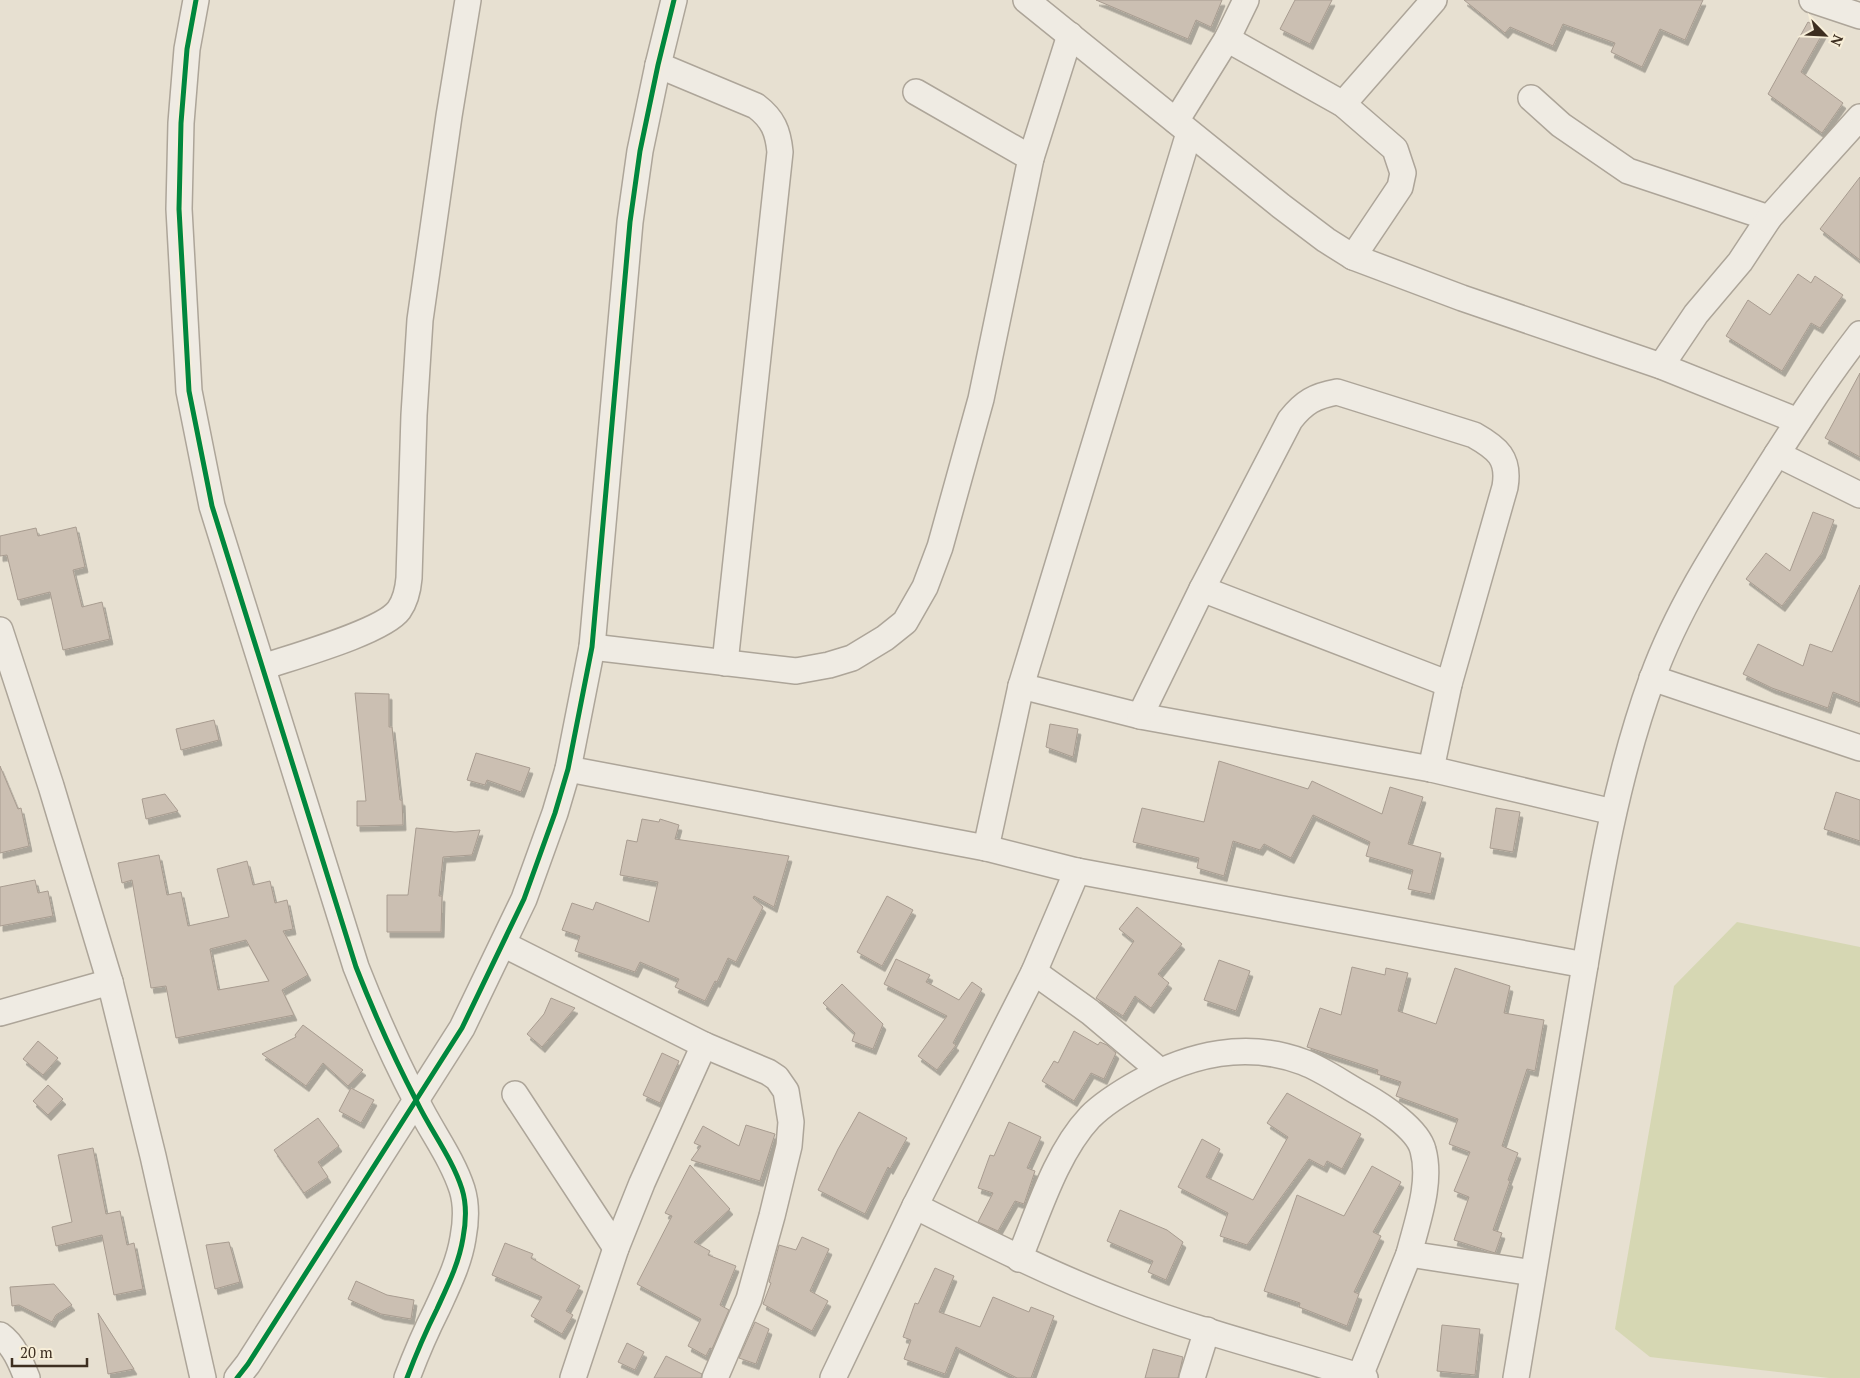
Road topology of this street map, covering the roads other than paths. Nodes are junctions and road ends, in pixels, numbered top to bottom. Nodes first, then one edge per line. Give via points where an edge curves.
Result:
1 (196, 0) edge
2 (468, 0) edge
3 (674, 0) edge
4 (1026, 0) edge
5 (1246, 0) edge
6 (1434, 0) edge
7 (1812, 0) edge
8 (1860, 16) edge
9 (1070, 35) junction
10 (1227, 39) junction
11 (658, 64) junction
12 (916, 92) dead end
13 (1531, 98) dead end
14 (1343, 104) junction
15 (1860, 117) edge
16 (1183, 127) junction
17 (1031, 158) junction
18 (1769, 218) junction
19 (1353, 257) junction
20 (1860, 334) edge
21 (1661, 366) junction
22 (1798, 420) junction
23 (1777, 454) junction
24 (1860, 495) edge
25 (1202, 589) junction
26 (0, 630) edge
27 (592, 647) junction
28 (725, 663) junction
29 (264, 667) junction
30 (1652, 678) junction
31 (1449, 684) junction
32 (1020, 686) junction
33 (1140, 716) junction
34 (1860, 748) edge
35 (568, 769) junction
36 (1431, 769) junction
37 (1613, 812) junction
38 (986, 848) junction
39 (1077, 872) junction
40 (502, 944) junction
41 (1585, 965) junction
42 (1034, 972) junction
43 (110, 982) junction
44 (0, 1013) edge
45 (704, 1045) junction
46 (1160, 1071) junction
47 (514, 1094) dead end
48 (416, 1102) junction
49 (915, 1206) junction
50 (616, 1248) junction
51 (1409, 1254) junction
52 (1019, 1259) junction
53 (1533, 1273) junction
54 (1207, 1330) junction
55 (0, 1335) edge
56 (1362, 1377) edge
57 (27, 1378) edge
58 (203, 1378) edge
59 (237, 1378) edge
60 (407, 1378) edge
61 (573, 1378) edge
62 (715, 1378) edge
63 (833, 1378) edge
64 (1192, 1378) edge
65 (1516, 1378) edge

1 - 29 street via 187,50 181,123 179,209 189,391 212,506
2 - 29 street via 420,320 407,595 388,621
3 - 11 street
4 - 9 street
5 - 10 street
6 - 14 street
7 - 8 street
9 - 16 street
9 - 17 street
10 - 14 street
10 - 16 street
11 - 27 street via 640,151 630,222
11 - 28 street via 756,106 772,123 780,152
12 - 17 street
13 - 18 street via 1561,125 1628,171
14 - 19 street via 1393,146 1403,173 1400,187
15 - 18 street
16 - 19 street via 1280,206
16 - 32 street
17 - 28 street via 981,399 940,547 905,622 852,658 829,665 796,671
18 - 21 street via 1740,262 1696,314
19 - 21 street
20 - 22 street
21 - 22 street
22 - 23 street
23 - 24 street
23 - 30 street via 1689,597
25 - 31 street
25 - 31 street via 1284,429 1300,407 1312,399 1337,392 1346,394 1474,435 1494,448 1506,466 1507,476
25 - 33 street
26 - 43 street
27 - 28 street
27 - 35 street
29 - 48 street via 356,967
30 - 34 street
30 - 37 street
31 - 36 street
32 - 33 street
32 - 38 street
33 - 36 street
35 - 38 street
35 - 40 street via 543,852
36 - 37 street
37 - 41 street
38 - 39 street
39 - 41 street
39 - 42 street
40 - 45 street
40 - 48 street via 462,1028
41 - 53 street
42 - 46 street via 1090,1012
42 - 49 street
43 - 44 street
43 - 58 street
45 - 50 street
45 - 62 street via 777,1078 786,1091 791,1122 789,1146 756,1276
46 - 51 street via 1219,1053 1258,1051 1302,1062 1373,1101 1410,1130 1423,1148 1426,1170 1423,1197
46 - 52 street via 1106,1103 1076,1134
47 - 50 street
48 - 59 street
48 - 60 street via 451,1162 466,1212 457,1266
49 - 52 street
49 - 63 street
50 - 61 street
51 - 53 street
51 - 56 street
52 - 54 street via 1127,1304
53 - 65 street
54 - 56 street
54 - 64 street
55 - 57 street via 21,1361

